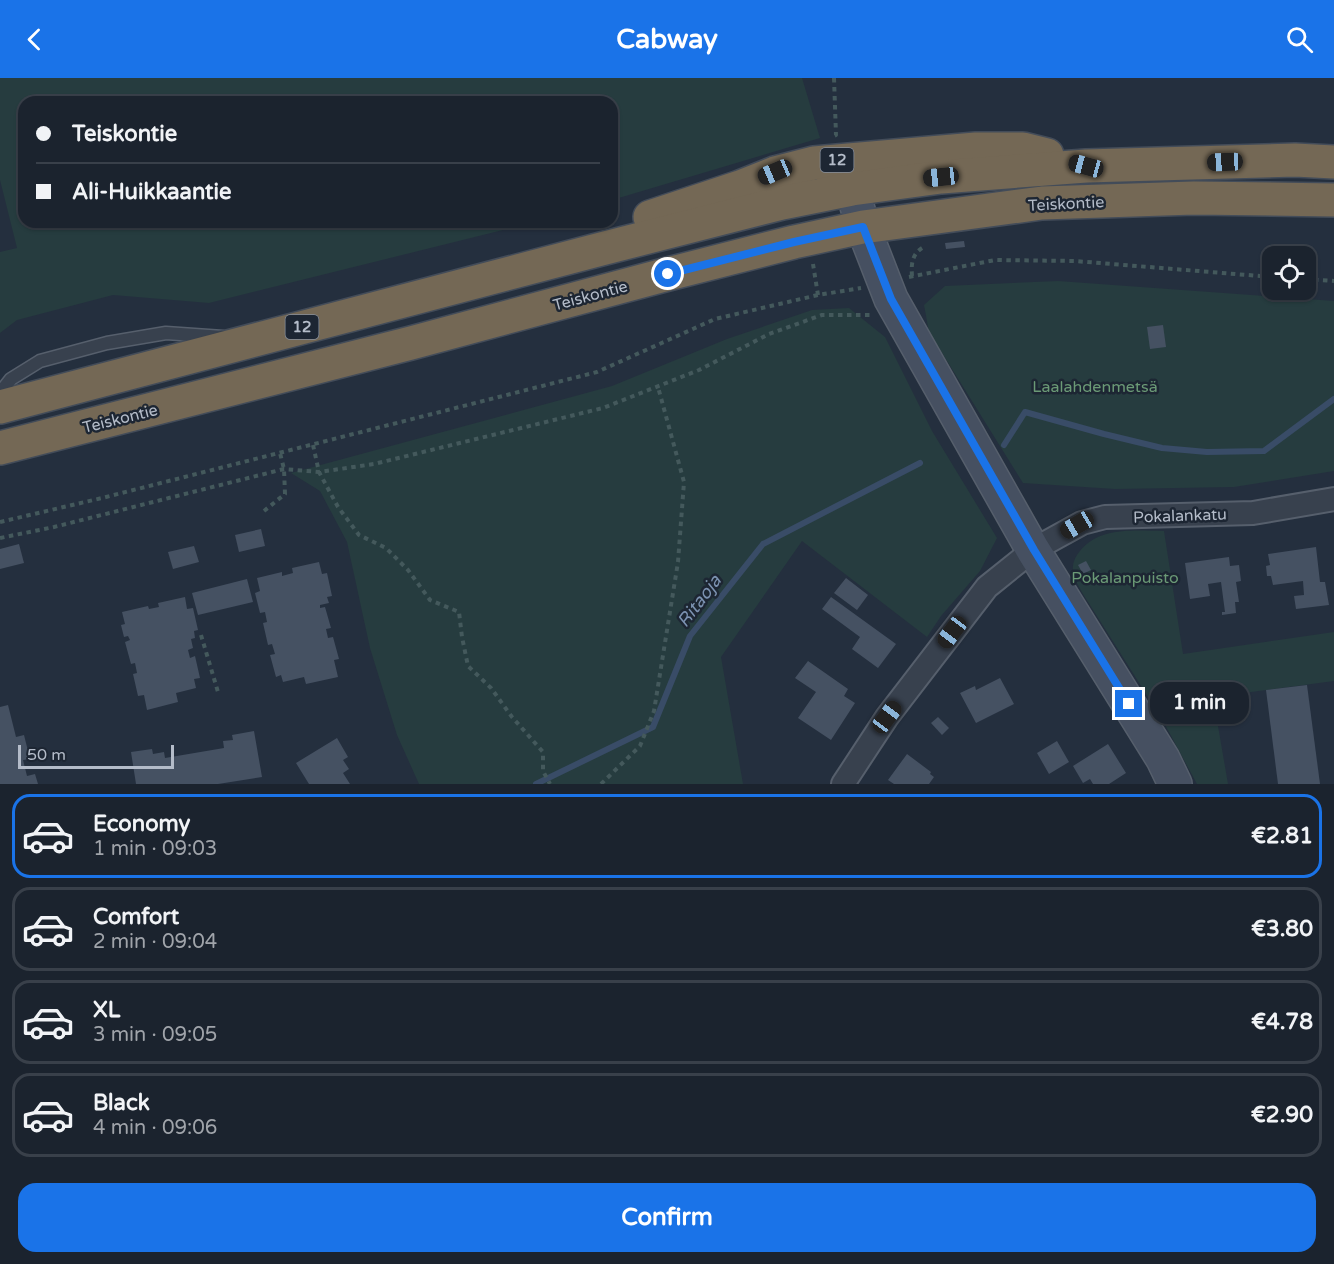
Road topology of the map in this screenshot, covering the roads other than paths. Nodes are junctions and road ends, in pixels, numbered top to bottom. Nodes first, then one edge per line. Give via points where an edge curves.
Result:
1 (1334, 162) edge
2 (1086, 166) junction
3 (852, 189) junction
4 (1334, 200) edge
5 (863, 227) junction
6 (605, 248) junction
7 (251, 341) junction
8 (0, 393) edge
9 (0, 407) edge
10 (0, 448) edge
11 (1334, 499) edge
12 (1034, 550) junction
13 (843, 784) edge
14 (1175, 784) edge

1 - 2 highway, 12
2 - 3 highway, 12 via 941,177
2 - 6 highway, 12 via 1023,149 915,153 814,163 775,172 632,224
3 - 5 street
3 - 6 highway, 12
4 - 5 highway, Teiskontie via 1194,198 1042,203
5 - 10 highway, Teiskontie
5 - 12 street via 891,299
6 - 7 highway, 12
7 - 8 lane via 166,333 107,343 40,361 11,379
7 - 9 highway, 12
11 - 12 street, Pokalankatu via 1253,513 1105,517 1082,523
12 - 13 street, Pokalankatu via 987,587 884,721
12 - 14 street

